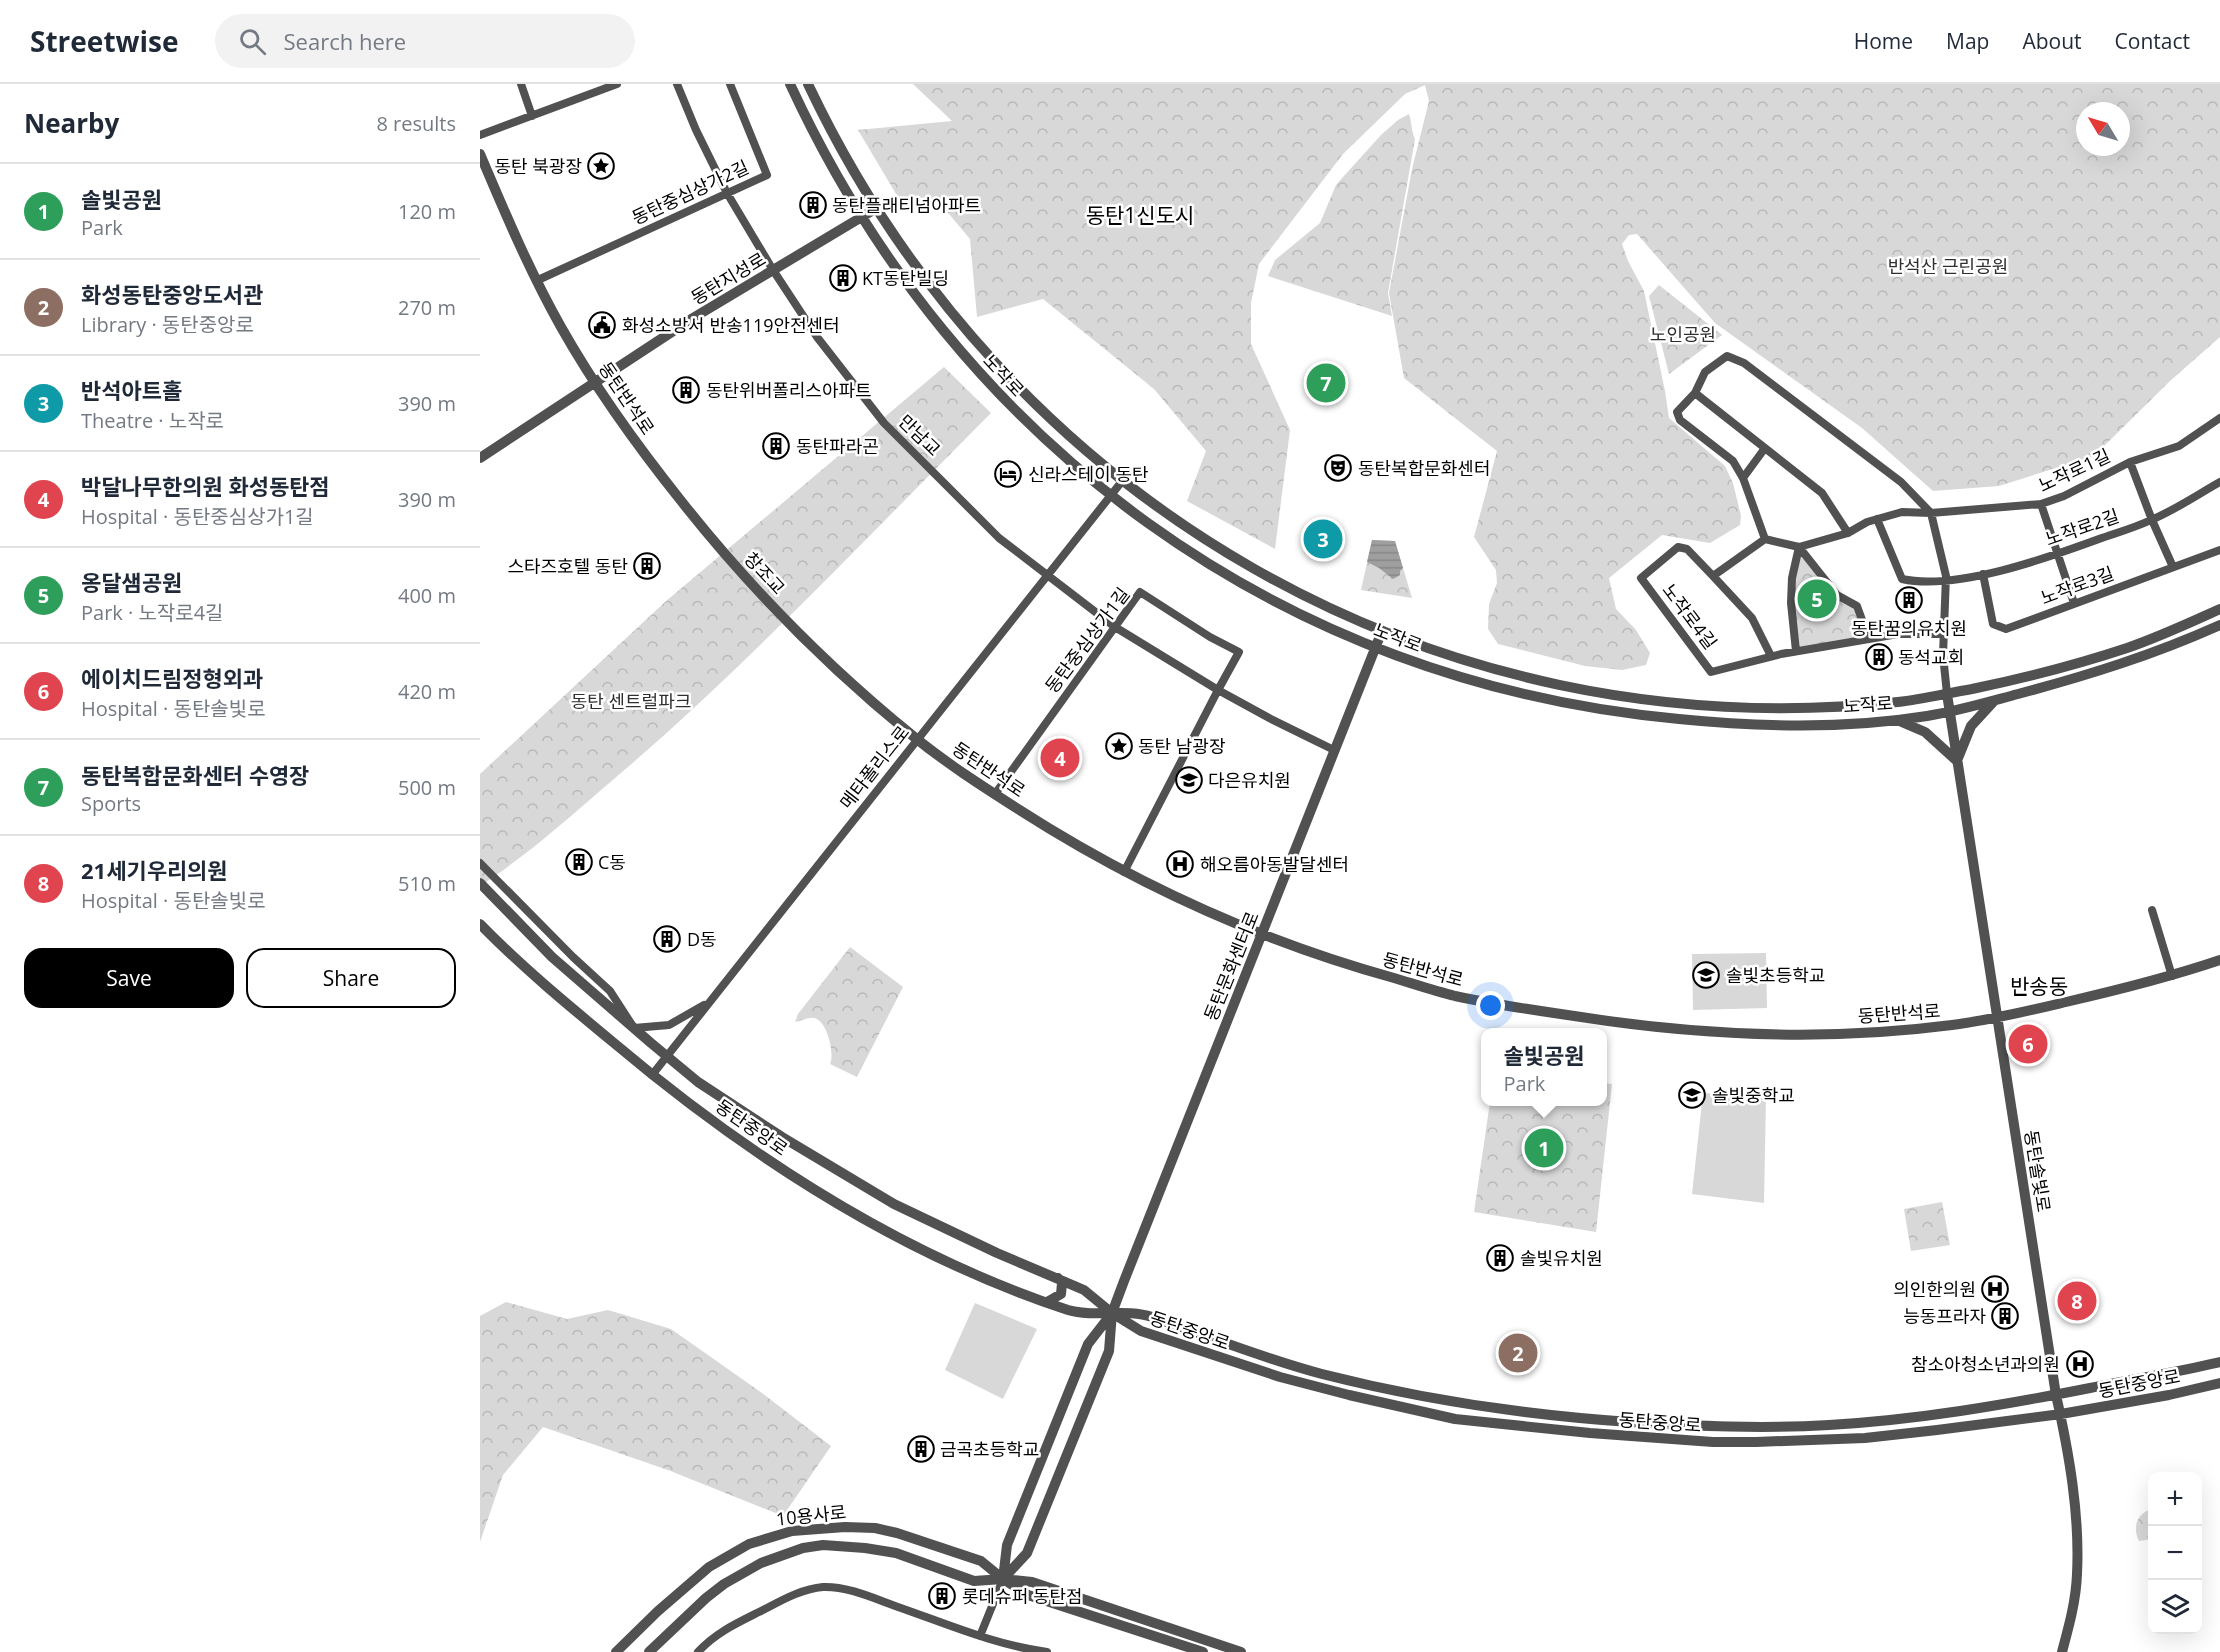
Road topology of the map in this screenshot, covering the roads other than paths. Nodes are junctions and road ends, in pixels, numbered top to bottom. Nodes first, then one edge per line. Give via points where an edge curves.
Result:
1 (521, 84) edge
2 (617, 84) edge
3 (677, 84) edge
4 (730, 84) edge
5 (790, 84) edge
6 (808, 84) edge
7 (532, 116) junction
8 (480, 135) edge
9 (480, 154) edge
10 (847, 161) junction
11 (833, 170) junction
12 (727, 193) junction
13 (875, 209) junction
14 (861, 218) junction
15 (916, 266) junction
16 (773, 270) junction
17 (901, 277) junction
18 (538, 280) junction
19 (595, 383) junction
20 (1695, 393) junction
21 (2220, 418) edge
22 (1765, 448) junction
23 (480, 458) edge
24 (2130, 462) junction
25 (1743, 478) junction
26 (1123, 480) junction
27 (2220, 482) edge
28 (1111, 495) junction
29 (2041, 504) junction
30 (1163, 513) junction
31 (1931, 513) junction
32 (1877, 519) junction
33 (2152, 520) junction
34 (1153, 526) junction
35 (1848, 533) junction
36 (1765, 539) junction
37 (1799, 547) junction
38 (2220, 550) edge
39 (721, 551) joint
40 (2058, 554) junction
41 (2173, 567) junction
42 (1983, 574) junction
43 (1047, 576) junction
44 (1713, 576) junction
45 (1946, 582) junction
46 (2074, 603) junction
47 (1329, 608) junction
48 (2220, 609) edge
49 (784, 618) joint
50 (1322, 624) junction
51 (2220, 625) edge
52 (1115, 627) junction
53 (1382, 631) junction
54 (1943, 634) junction
55 (1869, 639) junction
56 (1375, 647) junction
57 (1435, 651) junction
58 (1796, 651) junction
59 (1771, 656) junction
60 (1429, 666) junction
61 (1992, 684) junction
62 (1218, 690) junction
63 (1947, 694) junction
64 (1995, 700) junction
65 (1895, 702) junction
66 (1950, 711) junction
67 (1894, 719) junction
68 (917, 740) junction
69 (1334, 750) junction
70 (1958, 761) junction
71 (994, 794) junction
72 (480, 863) edge
73 (1124, 872) junction
74 (480, 883) edge
75 (2152, 910) dead end
76 (480, 924) edge
77 (1261, 935) junction
78 (2220, 960) edge
79 (2172, 976) junction
80 (710, 1001) junction
81 (1998, 1018) junction
82 (634, 1028) junction
83 (667, 1056) junction
84 (652, 1075) junction
85 (1058, 1278) junction
86 (1047, 1302) junction
87 (1112, 1313) junction
88 (2220, 1362) edge
89 (2220, 1383) edge
90 (2056, 1395) junction
91 (2061, 1414) junction
92 (1003, 1579) junction
93 (980, 1636) junction
94 (1173, 1648) edge
95 (616, 1652) edge
96 (649, 1652) edge
97 (698, 1652) edge
98 (1047, 1652) edge
99 (1203, 1652) edge
100 (1241, 1652) edge
101 (2062, 1652) edge

1 - 7 street
2 - 7 street
3 - 12 street, 만남교
4 - 12 street, 동탄중심상가2길 via 767,175
5 - 11 street, 노작로
6 - 10 street, 노작로
7 - 8 street
9 - 18 street, 동탄반석로
10 - 11 street via 844,172
10 - 13 street, 노작로
11 - 14 street, 노작로
12 - 16 street, 만남교
12 - 18 street, 동탄중심상가2길
13 - 14 street, 동탄지성로
13 - 15 street, 노작로
14 - 16 street, 동탄지성로
14 - 17 street, 노작로
15 - 17 street via 905,268
15 - 26 street, 노작로 via 1016,386
16 - 19 street, 동탄지성로
16 - 43 street, 만남교 via 817,337 884,423 999,538
17 - 28 street, 노작로 via 958,350 1003,398 1054,448
18 - 19 street, 동탄반석로
19 - 23 street, 동탄지성로
19 - 39 street, 동탄반석로
20 - 22 street
20 - 25 street via 1677,412 1680,420 1733,460
20 - 31 street via 1705,372 1727,356 1744,363 1892,475
21 - 24 street, 노작로1길 via 2179,446
22 - 25 street
22 - 35 street via 1822,493
24 - 29 street, 노작로1길
24 - 33 street
25 - 36 street
26 - 28 street, 메타폴리스로
26 - 30 street, 노작로
27 - 33 street, 노작로2길
28 - 34 street, 노작로
28 - 43 street, 메타폴리스로
29 - 31 street, 노작로1길
29 - 40 street
30 - 34 street via 1154,516
30 - 47 street, 노작로 via 1237,560
31 - 32 street via 1902,512
31 - 45 street
32 - 35 street
32 - 45 street via 1902,579
33 - 40 street, 노작로2길
33 - 41 street
34 - 50 street, 노작로 via 1227,575
35 - 37 street
36 - 37 street
36 - 44 street
37 - 55 street via 1837,595 1857,606
37 - 58 street via 1791,596
38 - 41 street, 노작로3길
39 - 49 street, 창조교
40 - 42 street, 노작로2길
40 - 46 street
41 - 46 street, 노작로3길
42 - 45 street, 노작로2길
42 - 46 street, 노작로3길 via 1994,624 2006,629
43 - 52 street, 만남교
43 - 68 street, 메타폴리스로
44 - 59 street, 노작로4길 via 1752,618
44 - 59 street, 노작로4길 via 1687,549 1678,547 1641,578 1711,672
45 - 54 street
47 - 50 street via 1330,617
47 - 53 street, 노작로
48 - 61 street, 노작로 via 2128,648
49 - 68 street, 동탄반석로
50 - 56 street, 노작로
51 - 64 street, 노작로 via 2106,670
52 - 62 street, 만남교
52 - 62 street, 동탄중심상가1길 via 1140,592 1239,652
52 - 71 street, 동탄중심상가1길
53 - 56 street, 동탄문화센터로
53 - 57 street, 노작로
54 - 55 street, 노작로4길 via 1898,634
54 - 63 street
55 - 58 street, 노작로4길
56 - 60 street, 노작로
56 - 69 street, 동탄문화센터로
57 - 60 street via 1426,657
57 - 65 street, 노작로 via 1552,683 1654,700 1768,707
58 - 59 street, 노작로4길
60 - 67 street, 노작로 via 1532,696 1661,718 1760,724
61 - 63 street, 노작로
61 - 64 street via 1985,695
62 - 69 street, 만남교
62 - 73 street, 동탄중심상가1길
63 - 65 street, 노작로
63 - 66 street, 동탄솔빛로
64 - 66 street, 노작로
64 - 70 street via 1971,726
65 - 67 street via 1902,710
66 - 67 street, 노작로
66 - 70 street, 동탄솔빛로
67 - 70 street via 1926,732
68 - 71 street, 동탄반석로
68 - 80 street, 메타폴리스로
69 - 77 street, 동탄문화센터로
70 - 81 street, 동탄솔빛로
71 - 73 street, 동탄반석로
72 - 82 street, 동탄중앙로 via 610,991
73 - 77 street, 동탄반석로
74 - 82 street, 동탄중앙로 via 552,957
75 - 79 street
76 - 84 street, 동탄중앙로 via 550,991
77 - 81 street, 동탄반석로 via 1453,995 1666,1029 1826,1035 1948,1026
77 - 87 street, 동탄문화센터로
78 - 79 street, 동탄반석로
79 - 81 street, 동탄반석로
80 - 82 street via 669,1025
80 - 83 street, 메타폴리스로
81 - 90 street, 동탄솔빛로
82 - 83 street, 동탄중앙로
83 - 84 street, 메타폴리스로
83 - 85 street, 동탄중앙로 via 747,1116 867,1190 950,1232
84 - 86 street, 동탄중앙로 via 772,1162 893,1235 982,1277
85 - 86 street via 1063,1288
85 - 87 street, 동탄중앙로 via 1084,1290
86 - 87 street, 동탄중앙로 via 1074,1312
87 - 90 street, 동탄중앙로 via 1146,1314 1265,1357 1385,1389 1494,1408 1594,1419 1685,1425 1830,1425 1912,1418
87 - 91 street, 동탄중앙로 via 1141,1331 1312,1386 1443,1416 1508,1425 1713,1442 1796,1442 1865,1438
87 - 92 street, 동탄문화센터로 via 1088,1344 1007,1545
87 - 92 street, 동탄문화센터로 via 1109,1351 1027,1554
88 - 90 street, 동탄중앙로
89 - 91 street, 동탄중앙로
90 - 91 street, 동탄솔빛로
91 - 101 street, 동탄솔빛로 via 2077,1547 2075,1596
92 - 93 street
92 - 94 street, 10용사로 via 1028,1595
92 - 95 street, 10용사로 via 981,1561 886,1531 833,1527 792,1531 749,1544 709,1567
92 - 96 street, 10용사로 via 974,1581 896,1553 866,1548 803,1548 761,1563 724,1584
92 - 100 street, 10용사로 via 1032,1582
93 - 97 street via 870,1597 823,1587 804,1591 746,1618 716,1635
93 - 98 street via 1017,1648
94 - 99 street, 10용사로

